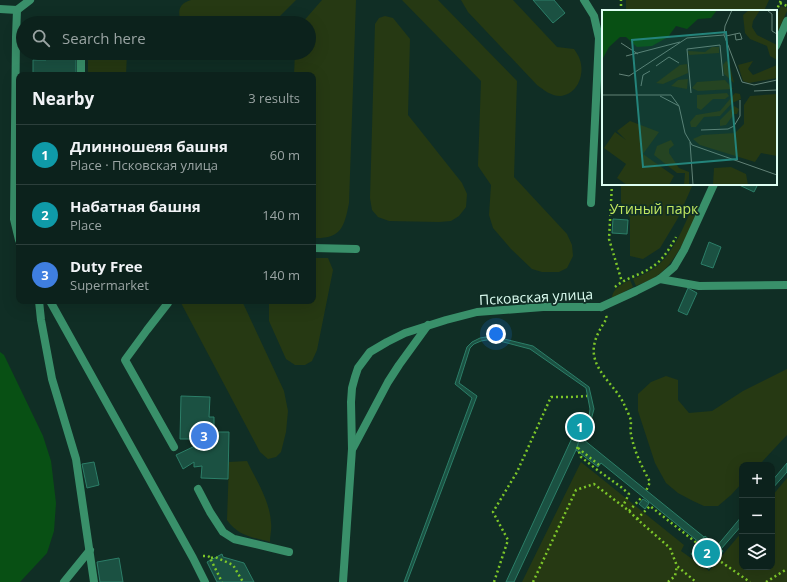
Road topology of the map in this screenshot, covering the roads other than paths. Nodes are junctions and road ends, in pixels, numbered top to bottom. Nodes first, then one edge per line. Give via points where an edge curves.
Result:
1 (584, 0) edge
2 (26, 1) edge
3 (0, 9) edge
4 (17, 10) junction
5 (17, 16) edge
6 (787, 21) edge
7 (16, 37) edge
8 (777, 44) edge
9 (81, 60) edge
10 (81, 72) edge
11 (714, 185) edge
12 (591, 203) dead end
13 (16, 227) edge
14 (316, 248) edge
15 (356, 249) dead end
16 (660, 279) junction
17 (787, 285) edge
18 (39, 304) edge
19 (52, 304) edge
20 (167, 304) edge
21 (428, 325) junction
22 (174, 447) dead end
23 (352, 449) junction
24 (198, 489) dead end
25 (90, 550) junction
26 (289, 552) dead end
27 (64, 582) edge
28 (94, 582) edge
29 (205, 582) edge
30 (343, 582) edge

1 - 12 street via 594,16 599,38
2 - 4 street
3 - 4 street
4 - 5 street
6 - 8 street
7 - 13 street
9 - 10 street
11 - 16 street, Псковская улица via 684,250 674,266
14 - 15 street
16 - 17 street via 699,286
16 - 21 street, Псковская улица via 601,307 543,307 477,312
18 - 25 street via 52,379 76,459
19 - 29 street
20 - 22 street via 125,360
21 - 23 street via 388,382
21 - 23 street, Псковская улица via 386,342 370,352 358,368 352,396
23 - 30 street, Псковская улица
24 - 26 street via 223,532 234,539
25 - 27 street
25 - 28 street

